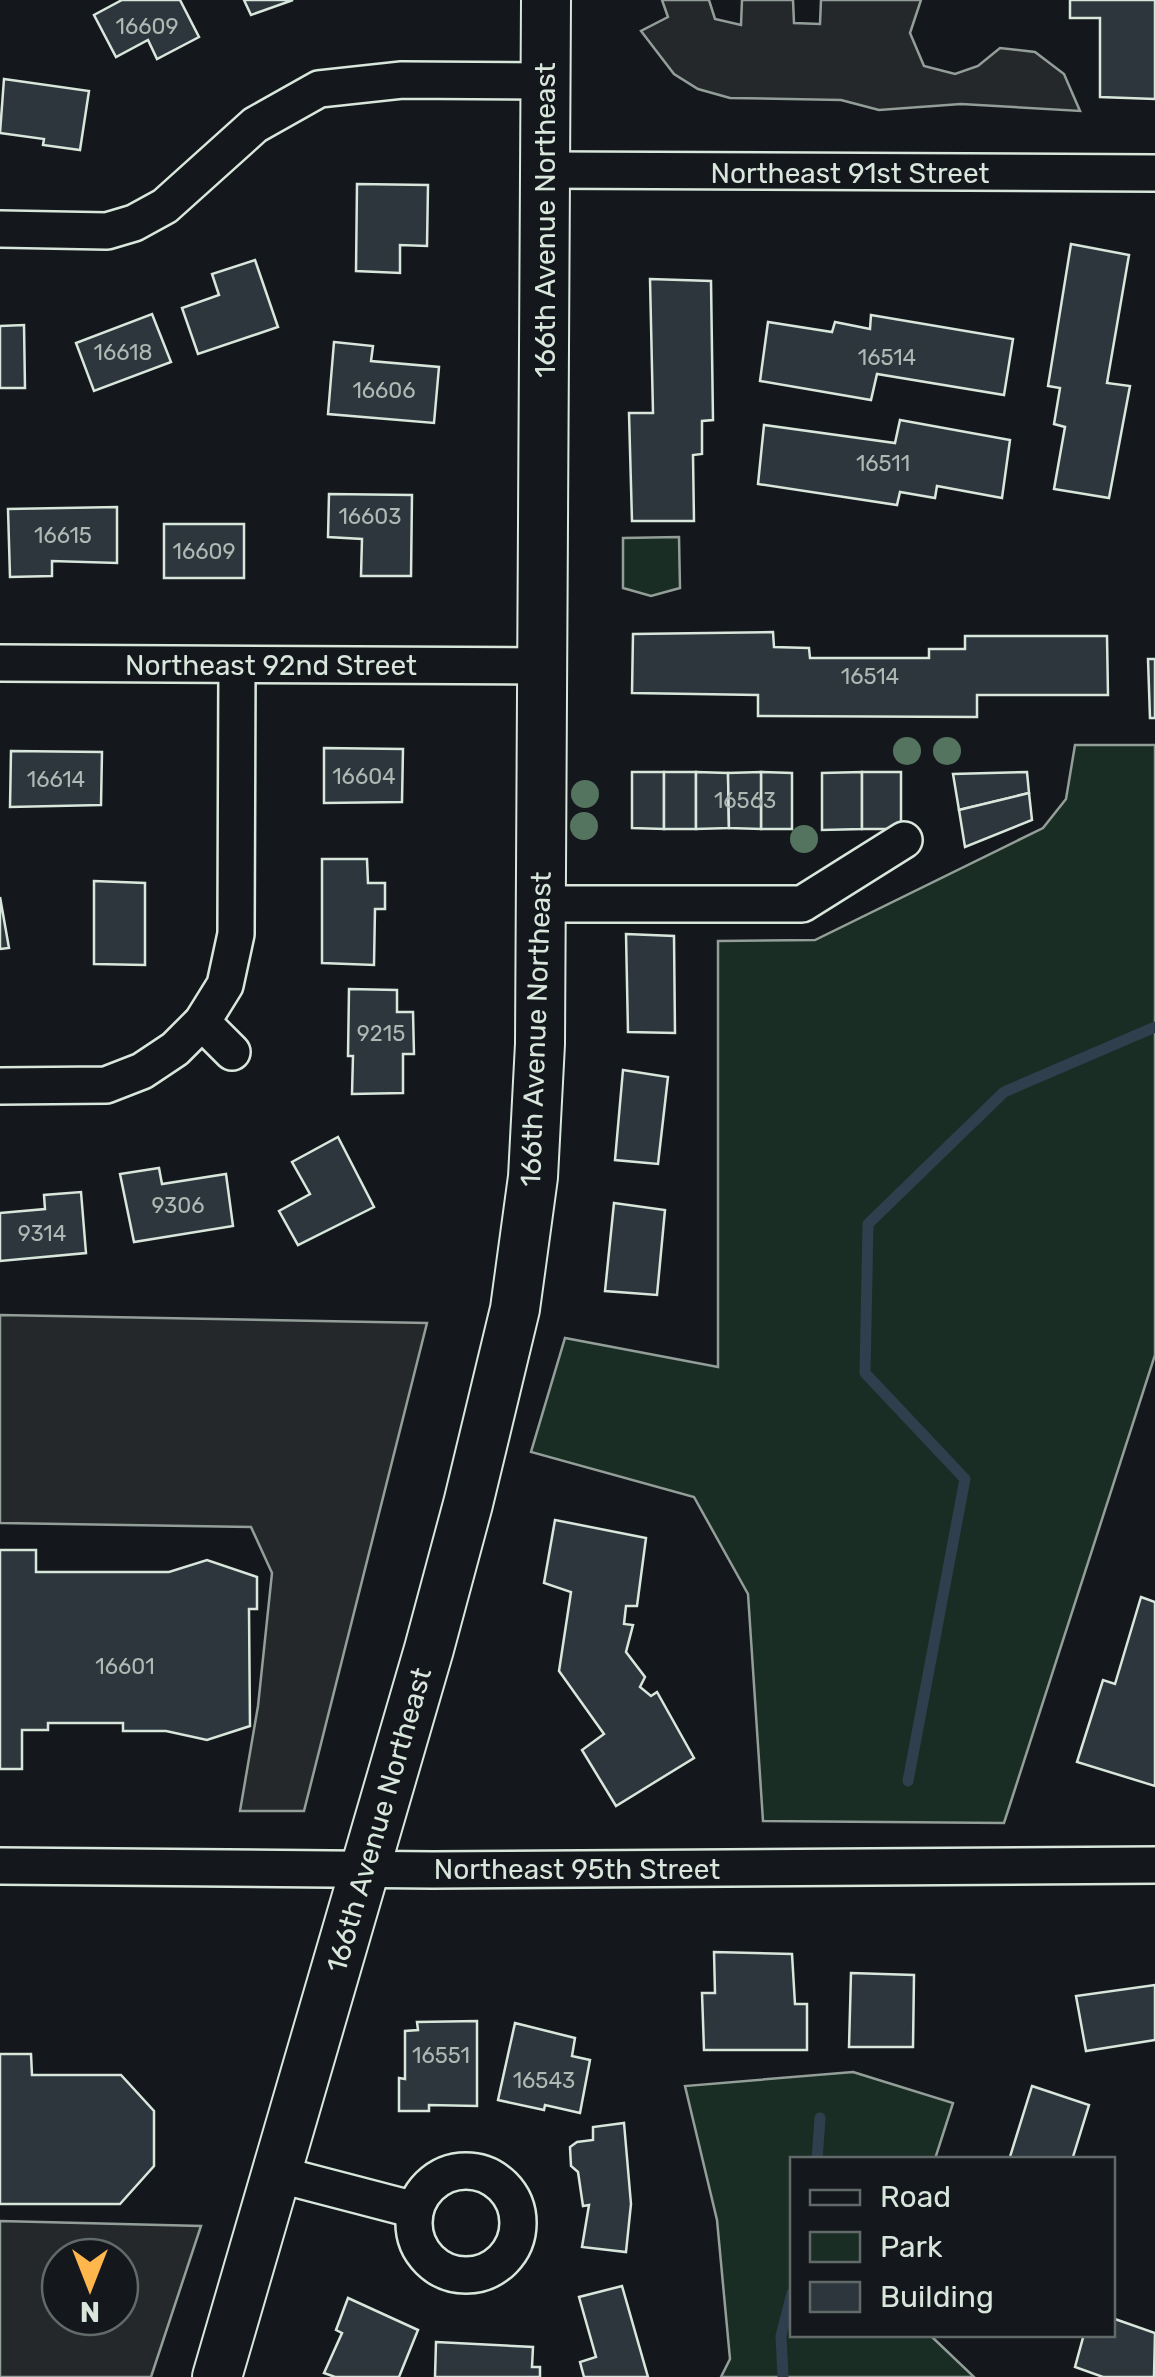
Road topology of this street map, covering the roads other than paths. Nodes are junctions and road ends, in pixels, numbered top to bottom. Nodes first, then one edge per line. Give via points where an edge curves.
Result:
1 (546, 0) edge
2 (545, 81) junction
3 (545, 170) junction
4 (1155, 173) edge
5 (0, 229) edge
6 (0, 663) edge
7 (237, 665) junction
8 (542, 666) junction
9 (904, 840) dead end
10 (542, 904) junction
11 (202, 1022) junction
12 (232, 1052) dead end
13 (0, 1086) edge
14 (1155, 1865) edge
15 (0, 1866) edge
16 (364, 1870) junction
17 (277, 2174) junction
18 (415, 2210) dead end
19 (217, 2377) edge

1 - 2 street, 166th Avenue Northeast
2 - 3 street, 166th Avenue Northeast
2 - 5 street via 402,80 319,89 255,125 165,206 134,223 107,231
3 - 4 street, Northeast 91st Street
3 - 8 street, 166th Avenue Northeast
6 - 7 street, Northeast 92nd Street
7 - 8 street, Northeast 92nd Street
7 - 11 street via 236,934 225,985
8 - 10 street, 166th Avenue Northeast
9 - 10 street via 802,904
10 - 16 street, 166th Avenue Northeast via 538,1110 515,1309 434,1631
11 - 12 street
11 - 13 street via 142,1071 106,1085
14 - 16 street, Northeast 95th Street
15 - 16 street, Northeast 95th Street
16 - 17 street, 166th Avenue Northeast
17 - 18 street
17 - 19 street, 166th Avenue Northeast

